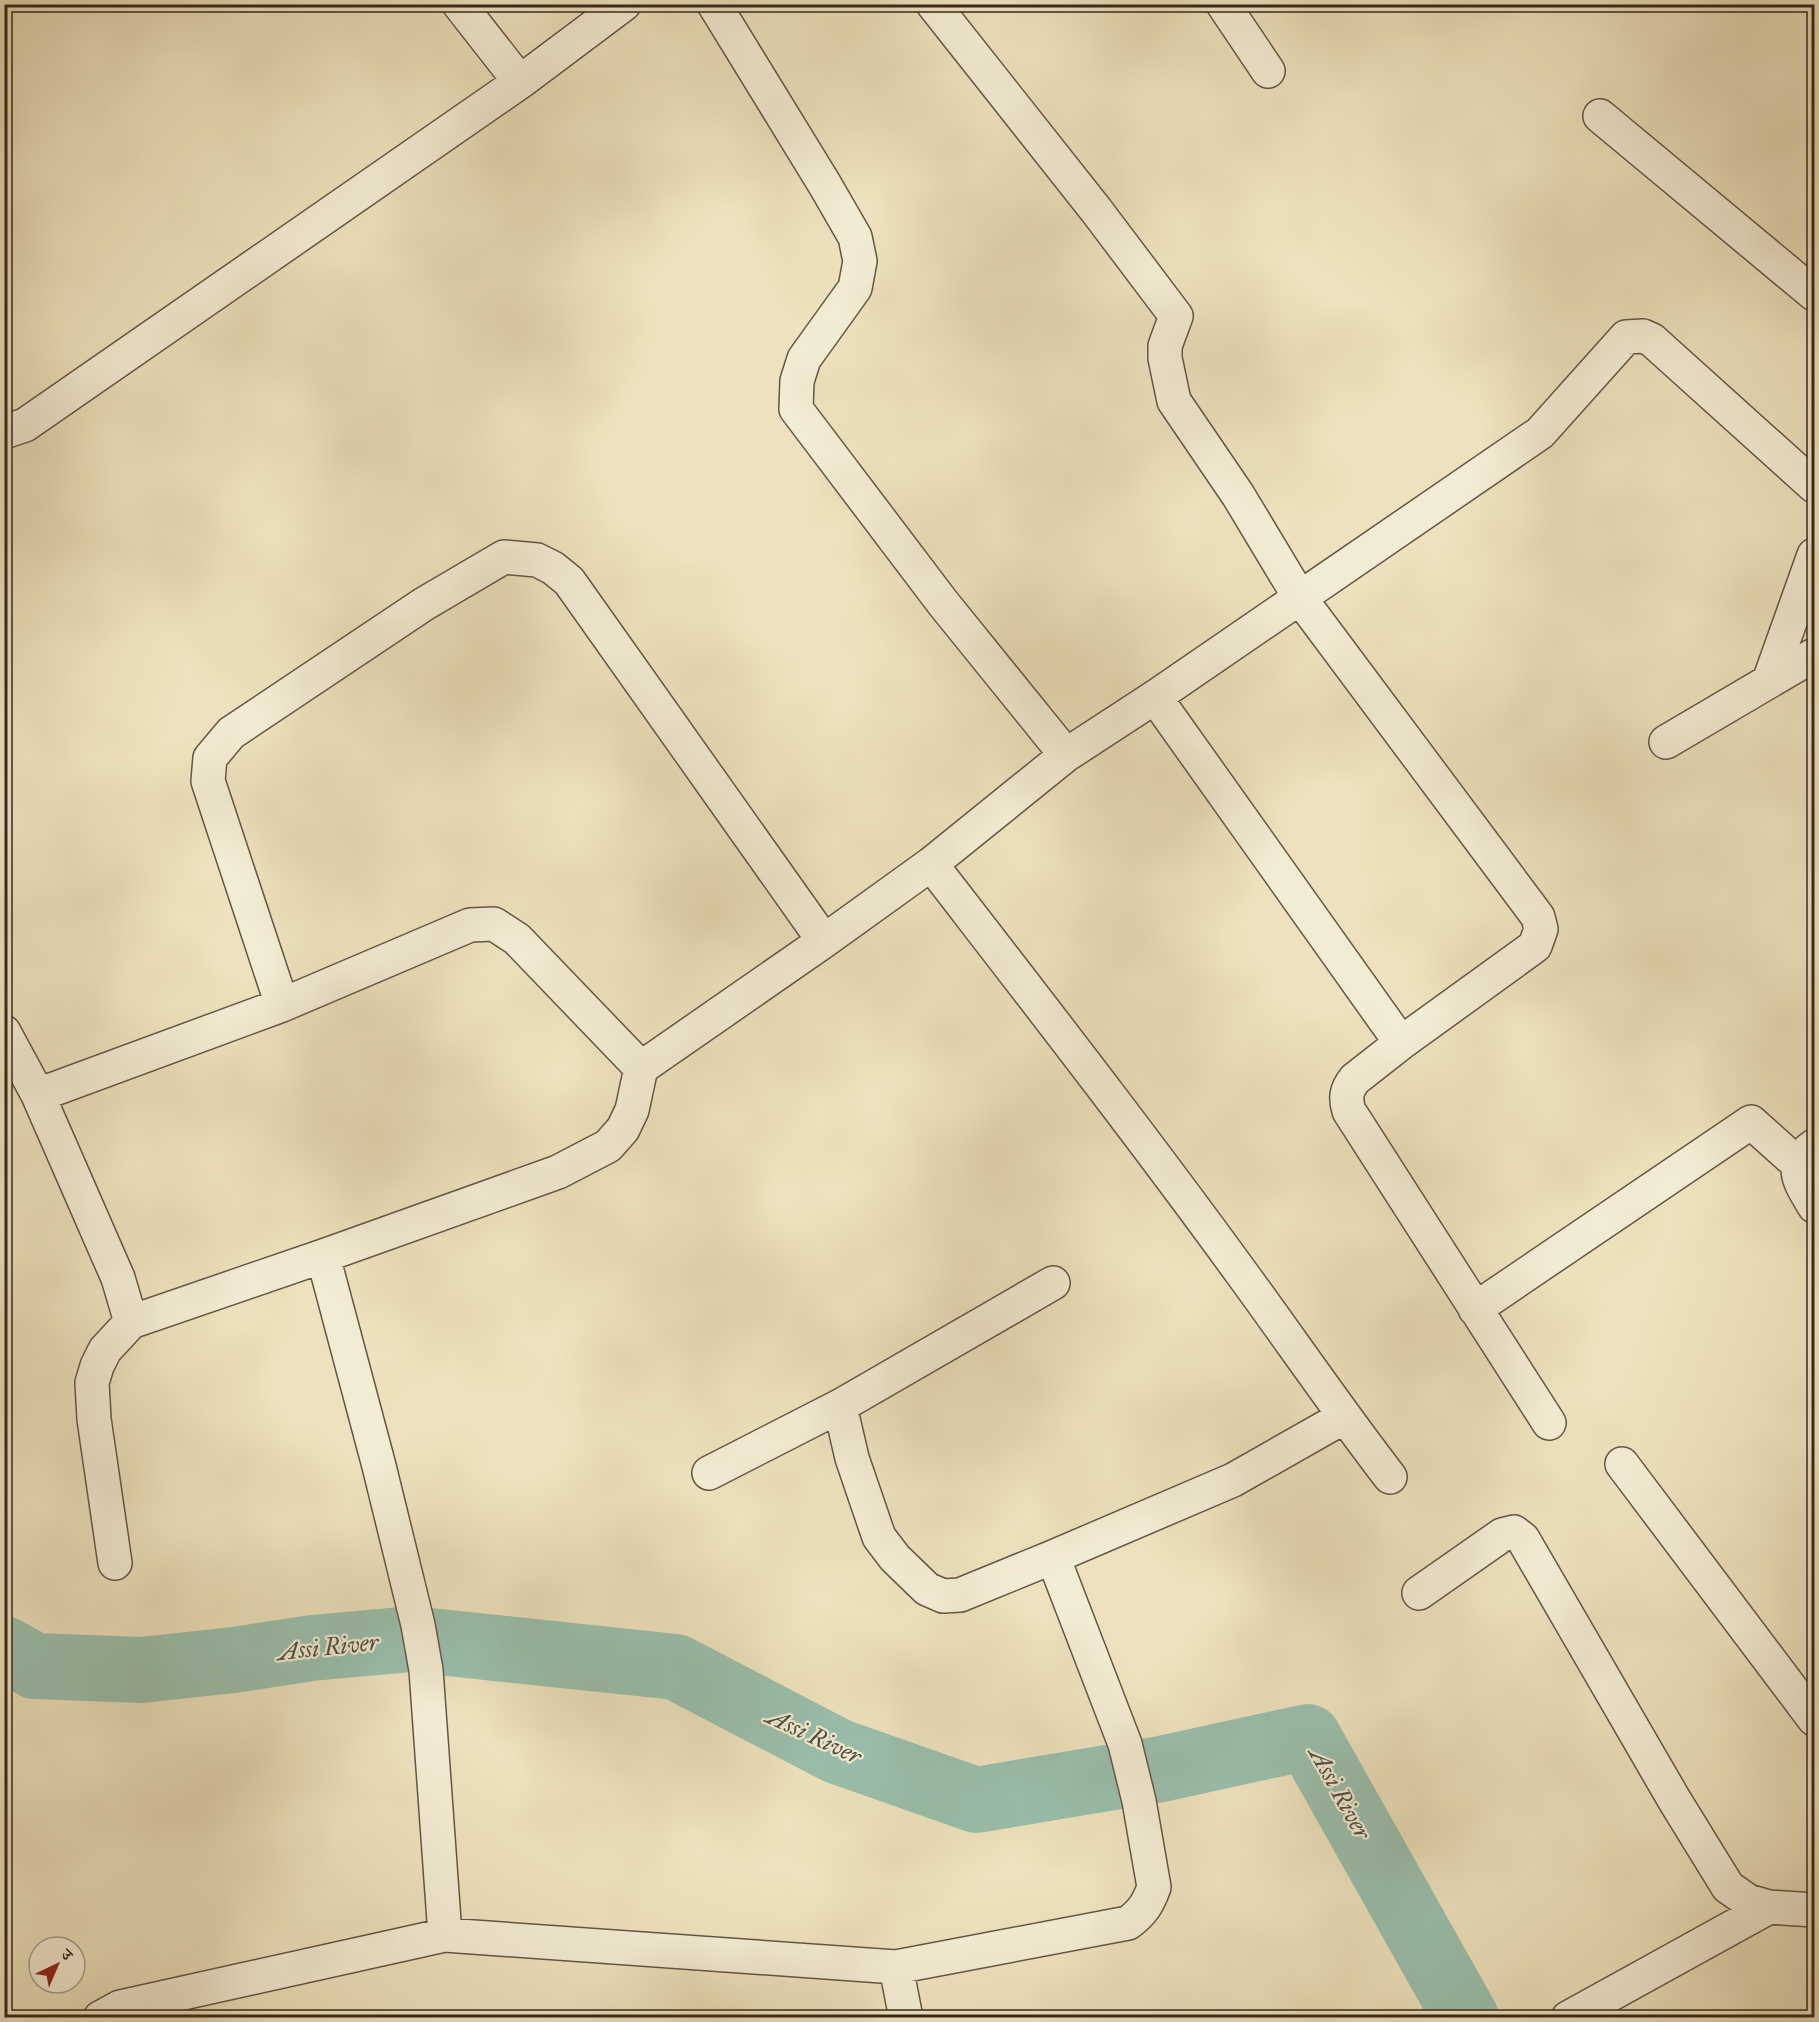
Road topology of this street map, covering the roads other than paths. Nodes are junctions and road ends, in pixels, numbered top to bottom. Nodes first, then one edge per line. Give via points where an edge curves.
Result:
1 (459, 4) edge
2 (624, 4) edge
3 (714, 4) edge
4 (933, 4) edge
5 (1223, 4) edge
6 (1268, 71) dead end
7 (520, 82) junction
8 (1600, 116) dead end
9 (1815, 294) edge
10 (4, 432) edge
11 (1815, 486) edge
12 (1815, 555) edge
13 (1299, 598) junction
14 (1815, 655) edge
15 (1769, 681) junction
16 (1155, 697) junction
17 (1666, 742) dead end
18 (1066, 755) junction
19 (931, 864) junction
20 (824, 942) junction
21 (282, 1005) junction
22 (4, 1032) edge
23 (1401, 1043) junction
24 (641, 1068) junction
25 (38, 1095) junction
26 (1807, 1155) edge
27 (1815, 1206) edge
28 (323, 1256) junction
29 (1053, 1283) dead end
30 (1475, 1309) junction
31 (131, 1322) junction
32 (840, 1406) junction
33 (1344, 1418) junction
34 (1549, 1423) dead end
35 (1622, 1464) dead end
36 (709, 1473) dead end
37 (1390, 1477) dead end
38 (1053, 1557) junction
39 (115, 1563) dead end
40 (1419, 1593) dead end
41 (1815, 1719) edge
42 (1769, 1907) junction
43 (1815, 1910) edge
44 (445, 1935) junction
45 (896, 1967) junction
46 (100, 2018) edge
47 (906, 2018) edge
48 (1568, 2018) edge

1 - 7 street
2 - 7 street
3 - 18 street via 825,184 855,237 860,261 855,288 804,359 797,381 796,409 943,603
4 - 13 street via 1176,316 1165,346 1174,401 1238,495
5 - 6 street
7 - 10 street via 25,425
8 - 9 street
11 - 13 street via 1652,340 1634,335 1620,341 1540,433
12 - 15 street
13 - 16 street
13 - 23 street via 1538,917 1541,929 1535,946
14 - 15 street
15 - 17 street
16 - 18 street
16 - 23 street
18 - 19 street
19 - 20 street
19 - 33 street via 1208,1228
20 - 21 street via 569,581 537,560 504,556 424,604 231,733 210,758 208,781
20 - 24 street
21 - 24 street via 470,925 494,924 517,939
21 - 25 street
22 - 25 street
23 - 30 street via 1349,1086 1349,1111
24 - 28 street via 632,1110 623,1129 608,1146 558,1172
25 - 31 street via 118,1278
26 - 27 street via 1798,1179
26 - 30 street via 1751,1122
28 - 31 street
28 - 44 street via 418,1625 426,1670
29 - 32 street
30 - 34 street
31 - 39 street via 105,1350 92,1383
32 - 36 street
32 - 38 street via 852,1458 879,1537 927,1589 943,1596 960,1595
33 - 37 street
33 - 38 street via 1233,1480
35 - 41 street
38 - 45 street via 1125,1744 1154,1887 1141,1913 1128,1923
40 - 42 street via 1502,1534 1514,1533 1523,1539 1728,1887 1748,1901
42 - 43 street
42 - 48 street
44 - 45 street
44 - 46 street via 120,2007
45 - 47 street

